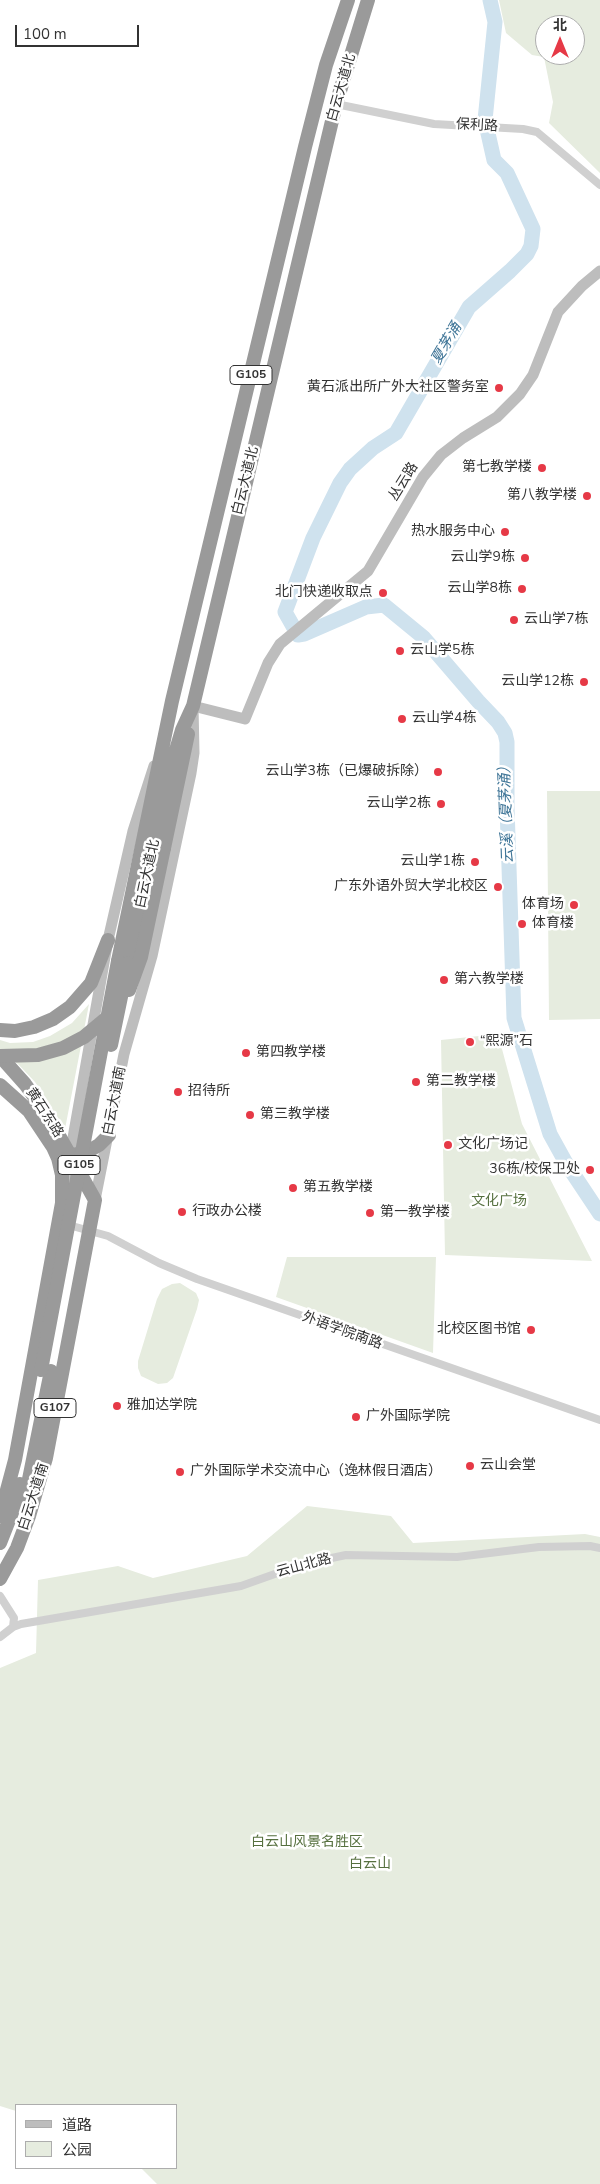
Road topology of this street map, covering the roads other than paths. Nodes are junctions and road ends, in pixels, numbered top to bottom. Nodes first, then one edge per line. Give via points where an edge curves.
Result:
1 (348, 0) edge
2 (368, 0) edge
3 (336, 104) junction
4 (600, 185) edge
5 (600, 271) edge
6 (192, 706) junction
7 (160, 751) junction
8 (108, 940) junction
9 (123, 962) junction
10 (0, 1030) edge
11 (0, 1056) edge
12 (0, 1085) edge
13 (73, 1134) junction
14 (109, 1135) junction
15 (53, 1147) junction
16 (70, 1154) junction
17 (95, 1200) junction
18 (62, 1203) junction
19 (58, 1223) junction
20 (89, 1230) junction
21 (46, 1370) junction
22 (600, 1420) edge
23 (0, 1516) edge
24 (0, 1543) edge
25 (600, 1548) edge
26 (0, 1573) edge
27 (0, 1579) edge
28 (0, 1596) edge
29 (13, 1627) junction
30 (0, 1637) edge

1 - 7 highway, 白云大道北 / G105 via 326,64 305,147
2 - 3 highway, 白云大道北 / G105
3 - 4 street, 保利路 via 434,124 523,128 537,132
3 - 6 highway, 白云大道北 / G105
5 - 6 main road, 丛云路 via 558,312 533,375 520,394 496,417 448,449 429,469 362,578 302,624 271,656 245,719
6 - 9 highway, 白云大道北 / G105 via 174,757
6 - 11 highway, bridge via 184,758 136,974 120,1003 98,1027 63,1048 38,1054
6 - 14 main road, 白云大道南 via 194,754 191,773 152,956 124,1054
7 - 8 main road, 白云大道南 via 133,831
7 - 9 highway, 白云大道北 / G105
8 - 10 highway via 91,983 70,1007 34,1027
8 - 13 main road, 白云大道南
9 - 21 highway, 白云大道南 / G105, bridge
11 - 16 highway, 黄石东路 via 38,1101
12 - 15 highway, 黄石东路 / G107 via 29,1111
13 - 14 main road via 90,1143
13 - 16 main road, 白云大道南
14 - 16 highway via 85,1153
14 - 17 main road, 白云大道南
15 - 16 highway
15 - 18 highway, 黄石东路 / G107 via 62,1175
16 - 17 highway, 黄石东路
16 - 18 main road, 白云大道南
17 - 20 highway, 白云大道南 / G107
18 - 19 highway, 白云大道南 / G107
19 - 20 street, 外语学院南路
19 - 23 highway, 白云大道南 / G107 via 15,1460
20 - 22 street, 外语学院南路 via 196,1279
20 - 27 highway, 白云大道南 / G107 via 44,1465 24,1529
21 - 24 highway, 白云大道南 / G105 via 19,1489
21 - 26 highway, 白云大道南 / G105 via 30,1482
25 - 29 street, 云山北路 via 540,1547 457,1557 346,1556 303,1564 241,1586
28 - 29 street via 14,1618
29 - 30 street

